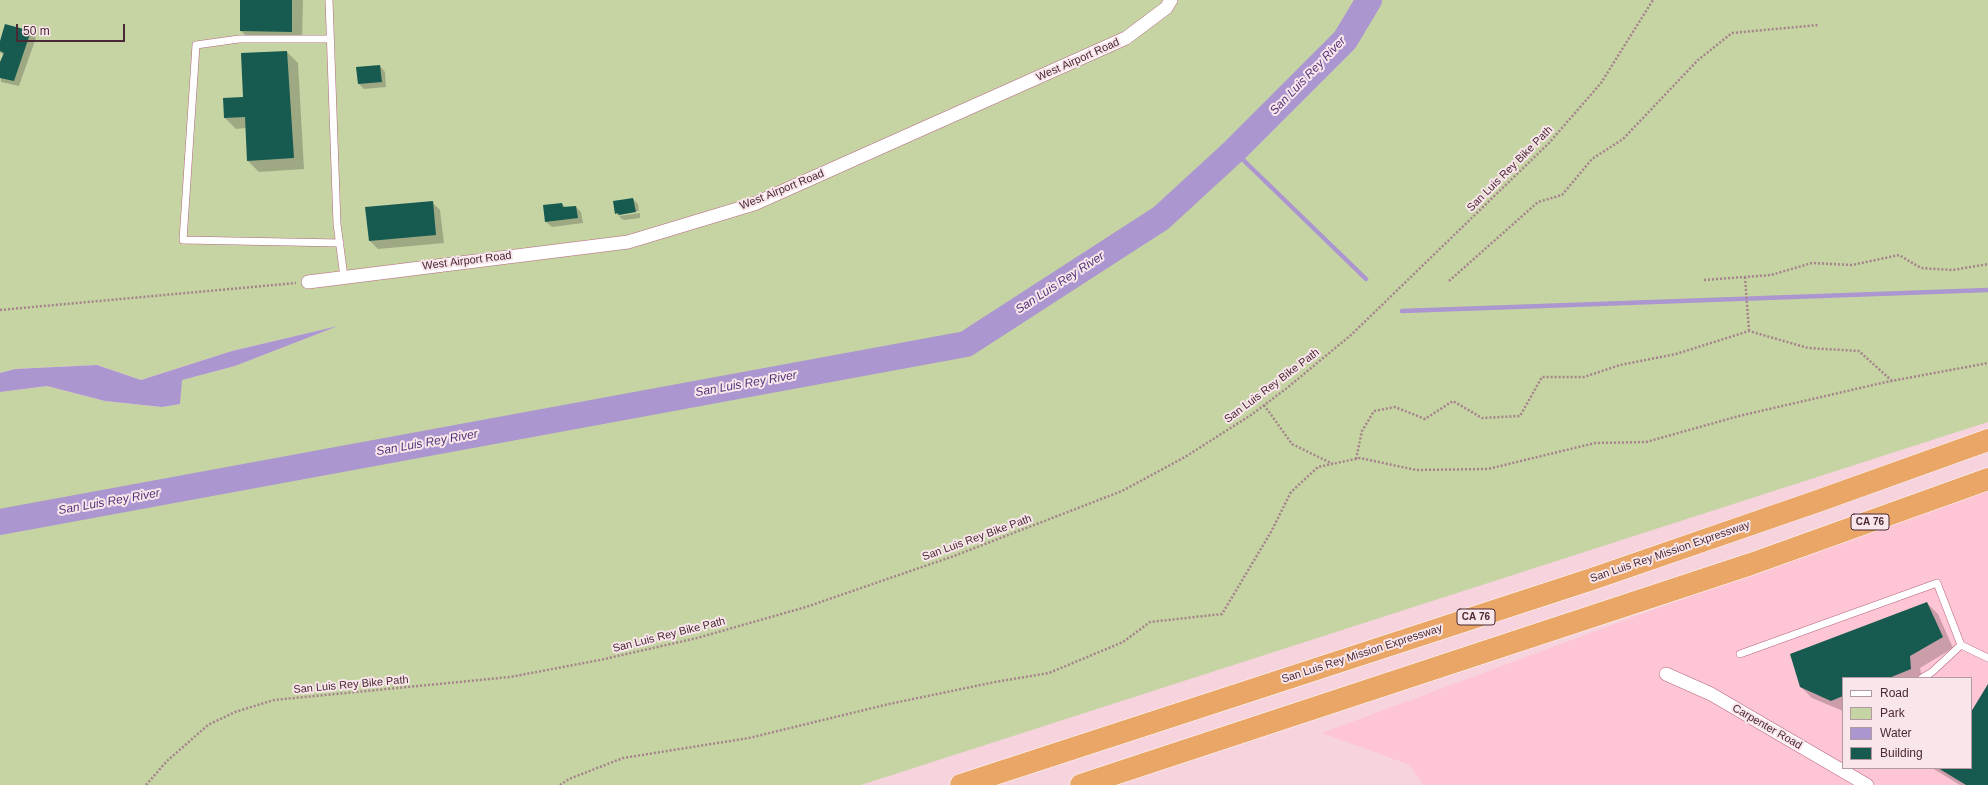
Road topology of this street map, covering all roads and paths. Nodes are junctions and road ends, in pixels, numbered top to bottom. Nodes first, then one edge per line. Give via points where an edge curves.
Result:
1 (328, 0) edge
2 (1171, 0) edge
3 (1653, 0) edge
4 (1818, 25) dead end
5 (330, 39) junction
6 (340, 243) junction
7 (1988, 264) edge
8 (344, 277) junction
9 (1744, 277) junction
10 (1704, 280) dead end
11 (1449, 281) dead end
12 (308, 282) joint
13 (0, 310) edge
14 (1749, 331) junction
15 (1988, 363) edge
16 (1893, 381) junction
17 (1264, 405) junction
18 (1988, 440) edge
19 (1356, 459) junction
20 (1333, 464) junction
21 (1988, 479) edge
22 (1961, 645) junction
23 (1740, 654) dead end
24 (1988, 658) edge
25 (1666, 674) dead end
26 (1924, 677) edge
27 (1841, 766) edge
28 (1845, 769) edge
29 (146, 785) edge
30 (560, 785) edge
31 (962, 785) edge
32 (1081, 785) edge
33 (1866, 785) edge

1 - 5 lane
2 - 8 street, West Airport Road via 1166,8 1126,38 754,204 628,242
3 - 17 path, San Luis Rey Bike Path via 1601,82 1549,143 1352,335
4 - 11 path via 1732,32 1698,60 1623,139 1592,159 1562,194 1538,202
5 - 6 lane via 337,224
5 - 6 lane via 239,39 196,45 183,240
6 - 8 lane
7 - 9 path via 1953,270 1921,268 1899,255 1852,265 1812,263 1771,275
8 - 12 street, West Airport Road
9 - 10 path
9 - 14 path
12 - 13 path
14 - 16 path via 1808,348 1859,351
14 - 19 path via 1676,354 1620,365 1584,376 1542,378 1520,416 1482,418 1453,401 1424,419 1395,407 1374,411 1362,431
15 - 16 path
16 - 19 path via 1739,416 1646,442 1595,443 1488,469 1416,470
17 - 20 path via 1292,444
17 - 29 path, San Luis Rey Bike Path via 1185,456 1122,491 954,556 813,605 697,638 600,660 517,675 274,700 235,712 208,725
18 - 31 highway, San Luis Rey Mission Expressway / CA 76 via 1592,579
19 - 20 path
20 - 30 path via 1318,467 1291,492 1271,532 1222,614 1150,622 1123,642 1049,673 889,704 749,738 623,758
21 - 32 highway, CA 76 via 1744,567
22 - 23 lane via 1937,583
22 - 24 lane
22 - 26 lane
25 - 27 street, Carpenter Road via 1711,694
28 - 33 street, Carpenter Road

